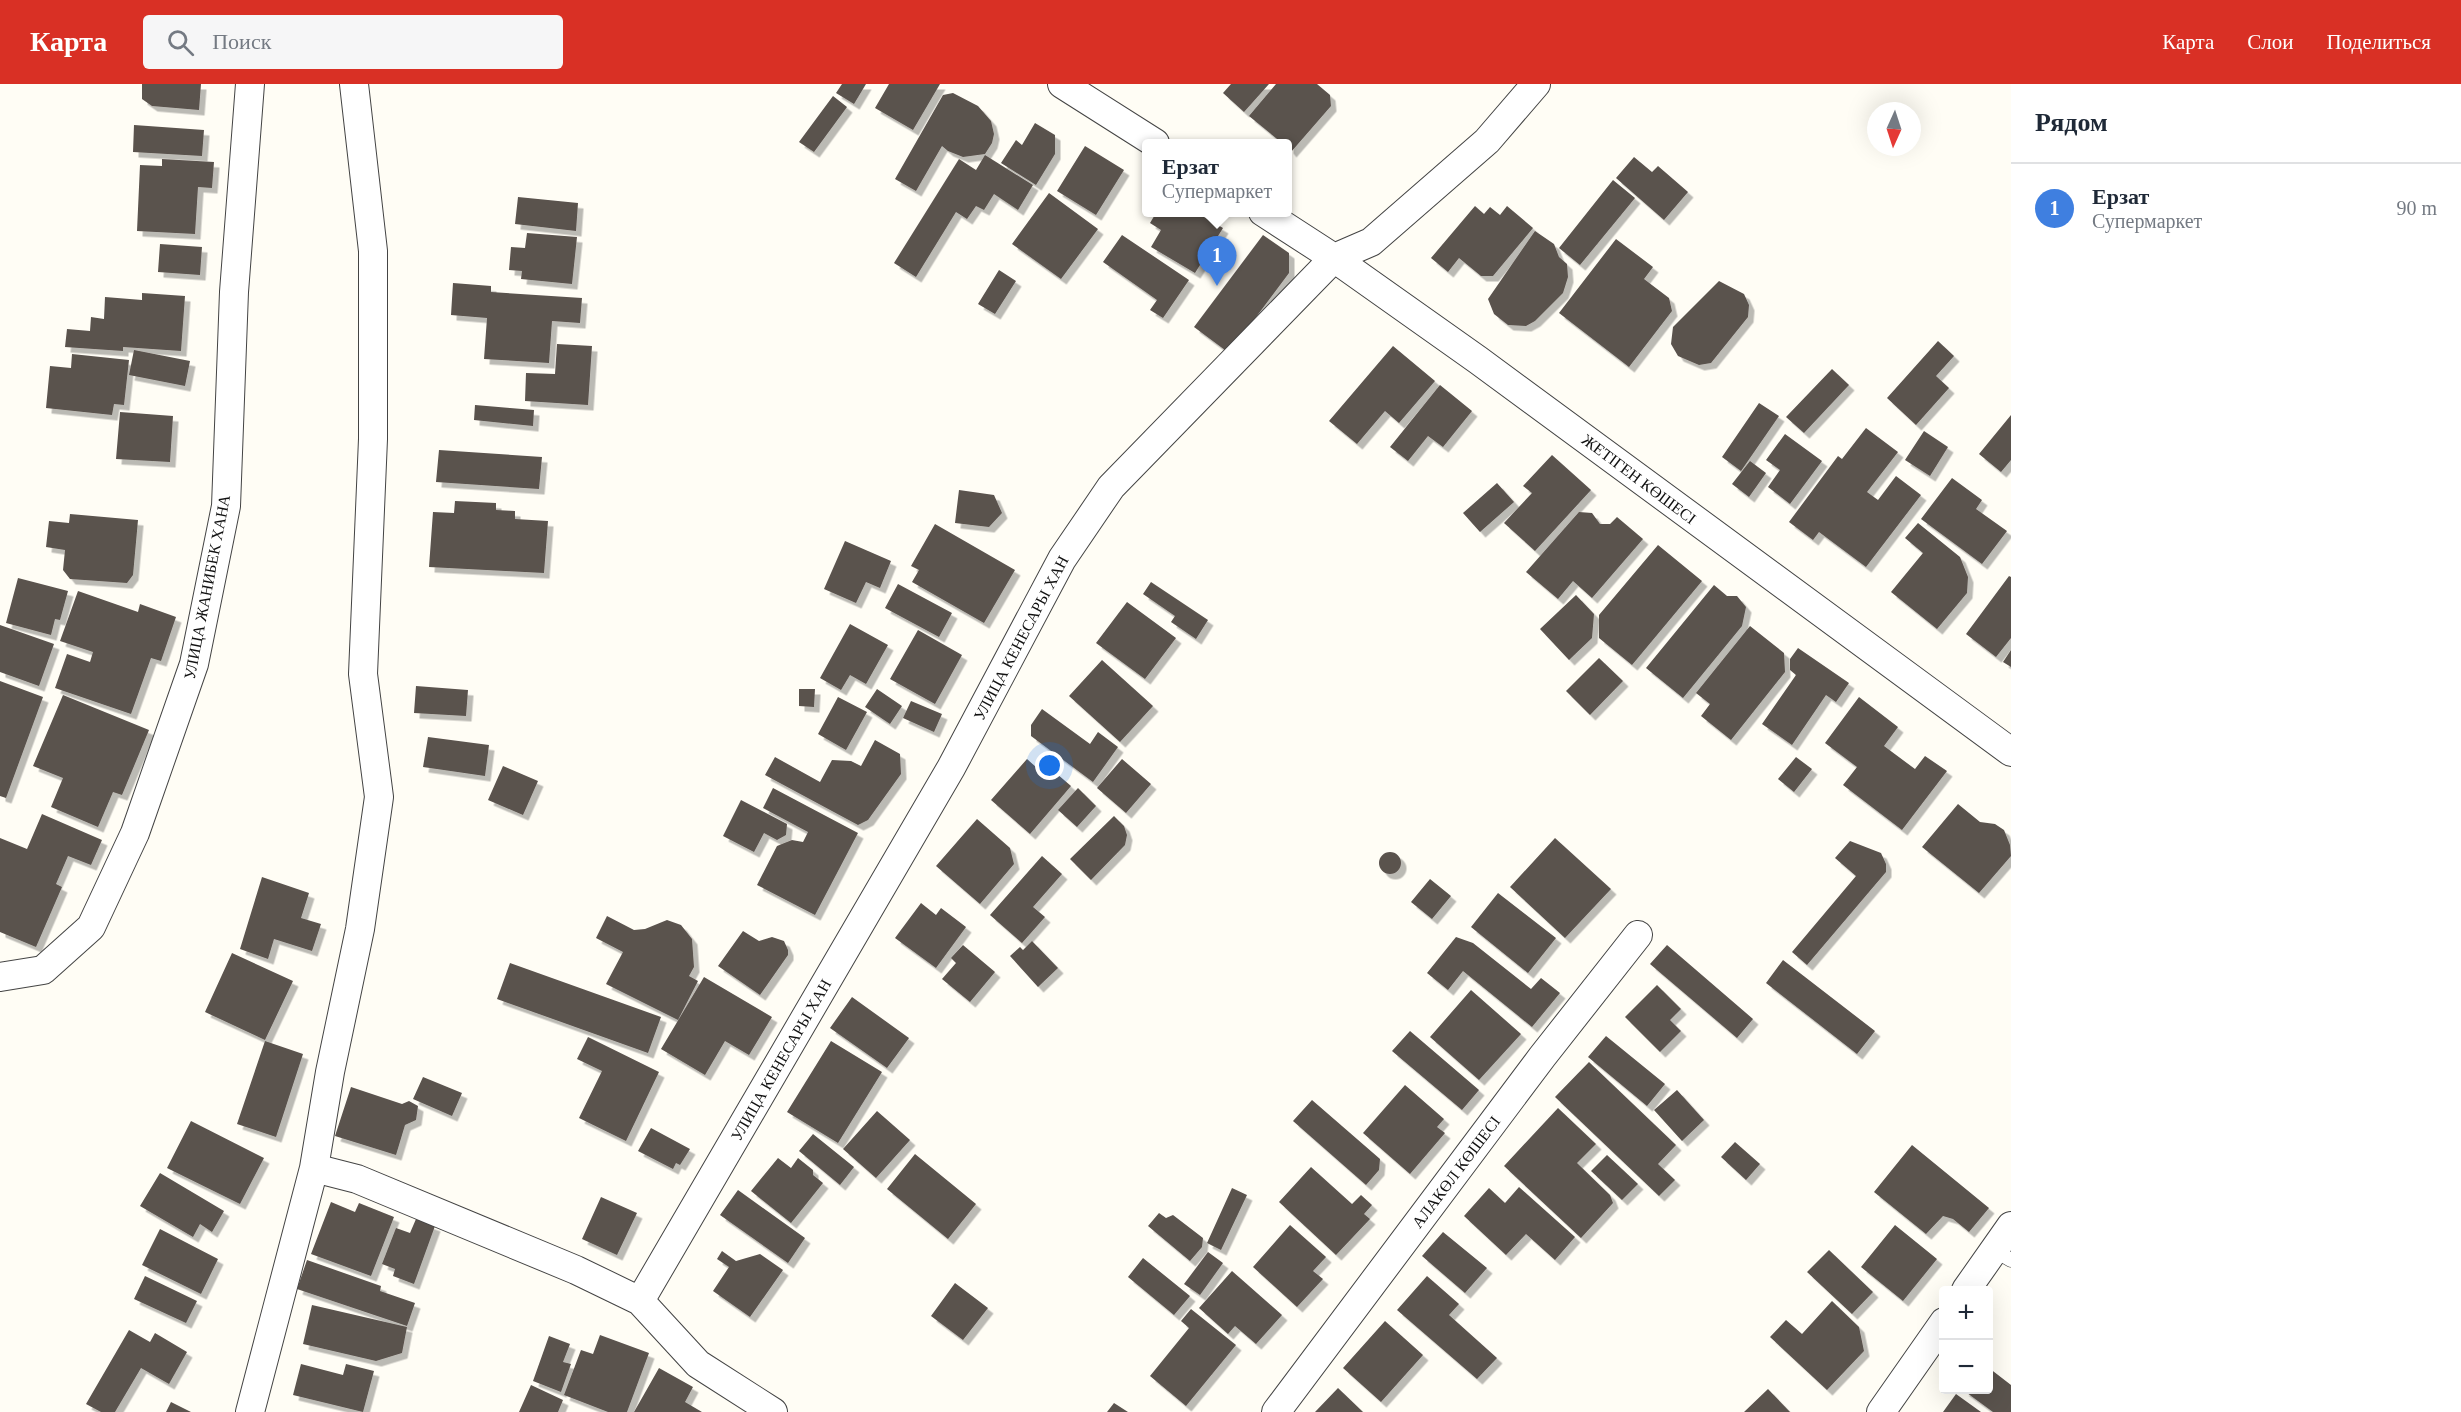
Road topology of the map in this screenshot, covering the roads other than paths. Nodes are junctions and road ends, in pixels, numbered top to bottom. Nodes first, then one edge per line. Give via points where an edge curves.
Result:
1 (250, 84) edge
2 (354, 84) edge
3 (1062, 84) edge
4 (1536, 84) edge
5 (1147, 139) edge
6 (1269, 217) edge
7 (1334, 258) junction
8 (2011, 752) edge
9 (1638, 935) dead end
10 (0, 977) edge
11 (314, 1168) junction
12 (2011, 1226) edge
13 (2002, 1255) edge
14 (1970, 1286) edge
15 (640, 1301) junction
16 (1939, 1330) edge
17 (250, 1412) edge
18 (773, 1412) edge
19 (1276, 1412) edge
20 (1881, 1412) edge

1 - 10 street, УЛИЦА ЖАНИБЕК ХАНА via 234,292 226,506 194,664 135,833 91,927 43,970
2 - 11 street via 373,250 373,439 363,674 379,797 360,928
3 - 5 street
4 - 7 street, УЛИЦА КЕНЕСАРЫ ХАН via 1487,141 1371,242
6 - 7 street, ЖЕТІГЕН КӨШЕСІ
7 - 8 street, ЖЕТІГЕН КӨШЕСІ
7 - 15 street, УЛИЦА КЕНЕСАРЫ ХАН via 1111,487 1062,559 951,768
9 - 19 street, АЛАКӨЛ КӨШЕСІ
11 - 15 street via 357,1179 576,1270
11 - 17 street
12 - 13 street
13 - 14 street
15 - 18 street via 698,1364
16 - 20 street

